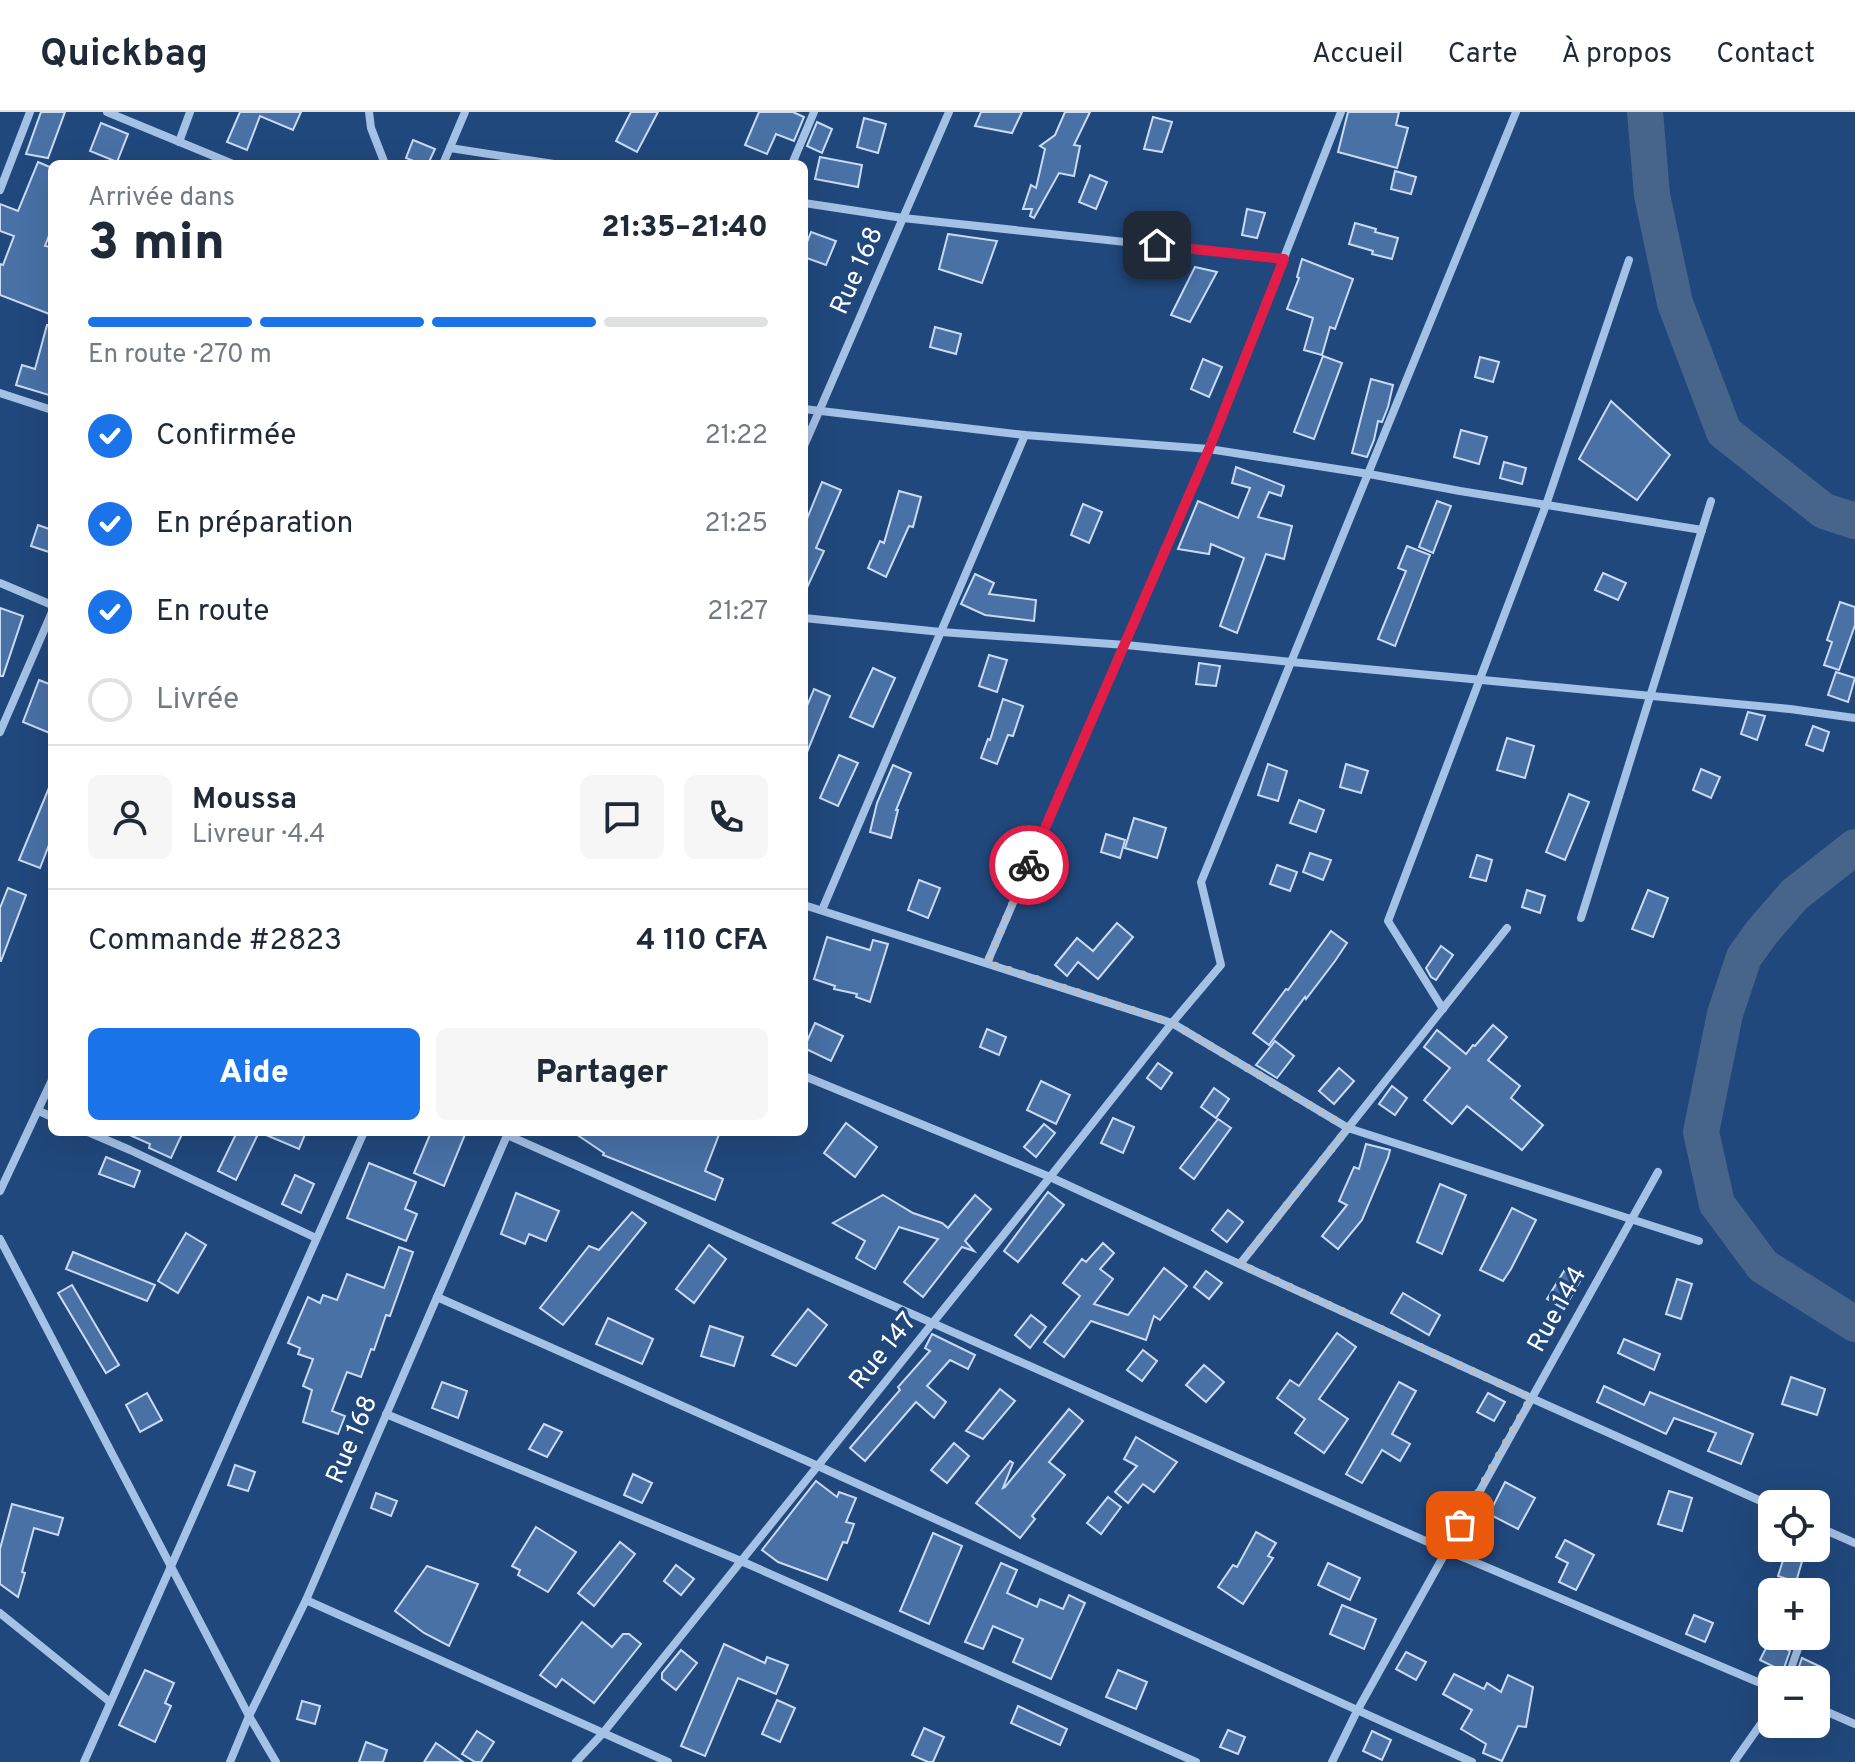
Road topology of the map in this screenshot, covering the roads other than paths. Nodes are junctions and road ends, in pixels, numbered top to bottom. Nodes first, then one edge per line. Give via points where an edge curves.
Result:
1 (30, 112) edge
2 (107, 112) edge
3 (190, 112) edge
4 (369, 112) edge
5 (465, 112) edge
6 (814, 112) edge
7 (949, 112) edge
8 (1341, 112) edge
9 (1516, 112) edge
10 (179, 142) junction
11 (450, 148) junction
12 (223, 160) edge
13 (383, 160) edge
14 (445, 160) edge
15 (528, 160) edge
16 (794, 160) edge
17 (0, 190) edge
18 (808, 204) edge
19 (903, 218) junction
20 (1284, 259) junction
21 (1629, 260) dead end
22 (0, 393) edge
23 (48, 409) edge
24 (808, 410) edge
25 (819, 411) junction
26 (1025, 435) junction
27 (808, 437) edge
28 (1209, 449) junction
29 (1369, 474) junction
30 (1711, 501) dead end
31 (1546, 505) junction
32 (1702, 530) junction
33 (0, 583) edge
34 (48, 603) edge
35 (808, 618) edge
36 (48, 621) edge
37 (941, 632) junction
38 (1126, 645) junction
39 (1291, 662) junction
40 (1480, 680) junction
41 (1649, 696) junction
42 (1855, 718) edge
43 (0, 732) edge
44 (808, 906) edge
45 (822, 910) junction
46 (1581, 918) dead end
47 (1507, 928) dead end
48 (987, 963) junction
49 (1443, 1009) junction
50 (1172, 1023) junction
51 (808, 1078) edge
52 (48, 1090) edge
53 (39, 1111) junction
54 (48, 1115) edge
55 (1348, 1128) junction
56 (97, 1136) edge
57 (362, 1136) edge
58 (507, 1136) edge
59 (515, 1136) edge
60 (1658, 1172) dead end
61 (1050, 1177) junction
62 (0, 1191) edge
63 (1631, 1220) junction
64 (316, 1238) junction
65 (0, 1239) edge
66 (1699, 1241) dead end
67 (1240, 1264) junction
68 (437, 1297) junction
69 (933, 1323) junction
70 (1531, 1398) junction
71 (386, 1414) junction
72 (818, 1466) junction
73 (1758, 1500) edge
74 (1830, 1532) edge
75 (1855, 1543) edge
76 (1446, 1550) junction
77 (741, 1561) junction
78 (171, 1565) junction
79 (306, 1600) junction
80 (0, 1613) edge
81 (1758, 1682) edge
82 (110, 1702) junction
83 (1357, 1711) junction
84 (1830, 1713) edge
85 (249, 1716) junction
86 (1855, 1724) edge
87 (1758, 1728) edge
88 (603, 1733) junction
89 (84, 1762) edge
90 (230, 1762) edge
91 (276, 1762) edge
92 (576, 1762) edge
93 (668, 1762) edge
94 (1196, 1762) edge
95 (1332, 1762) edge
96 (1472, 1762) edge
97 (1734, 1762) edge

1 - 17 street
2 - 10 street
3 - 10 street
4 - 13 street
5 - 11 street
6 - 16 street
7 - 19 street, Rue 168
8 - 20 street
9 - 29 street
10 - 12 street
11 - 14 street
11 - 15 street
18 - 19 street
19 - 20 street
19 - 25 street, Rue 168
20 - 28 street
21 - 31 street
22 - 23 street
24 - 25 street
25 - 26 street
25 - 27 street, Rue 168
26 - 28 street
26 - 37 street
28 - 29 street
28 - 38 street
29 - 31 street
29 - 39 street
30 - 32 street
31 - 32 street
31 - 40 street
32 - 41 street
33 - 34 street
35 - 37 street
36 - 43 street
37 - 38 street
37 - 45 street
38 - 39 street
38 - 48 street
39 - 40 street
39 - 50 street, Rue 147 via 1201,882 1221,965
40 - 41 street
40 - 49 street via 1388,921
41 - 42 street
41 - 46 street
44 - 45 street
45 - 48 street
47 - 49 street
48 - 50 street
49 - 55 street
50 - 55 street
50 - 61 street, Rue 147
51 - 61 street
52 - 53 street
53 - 54 street
53 - 62 street
55 - 63 street
55 - 67 street
56 - 64 street
57 - 64 street
58 - 68 street, Rue 168
59 - 69 street
60 - 63 street, Rue 144
61 - 67 street
61 - 69 street, Rue 147
63 - 66 street
63 - 70 street, Rue 144
64 - 78 street
65 - 78 street
67 - 70 street
68 - 71 street, Rue 168
68 - 72 street
69 - 72 street, Rue 147
69 - 76 street
70 - 73 street
70 - 76 street, Rue 144
71 - 77 street
71 - 79 street, Rue 168
72 - 77 street, Rue 147
72 - 83 street
74 - 75 street
76 - 81 street
76 - 83 street, Rue 144
77 - 88 street, Rue 147
77 - 94 street
78 - 82 street
78 - 85 street
79 - 85 street, Rue 168
79 - 88 street
80 - 82 street
82 - 89 street
83 - 95 street, Rue 144
83 - 96 street
84 - 86 street
85 - 90 street, Rue 168
85 - 91 street
87 - 97 street
88 - 92 street, Rue 147
88 - 93 street

